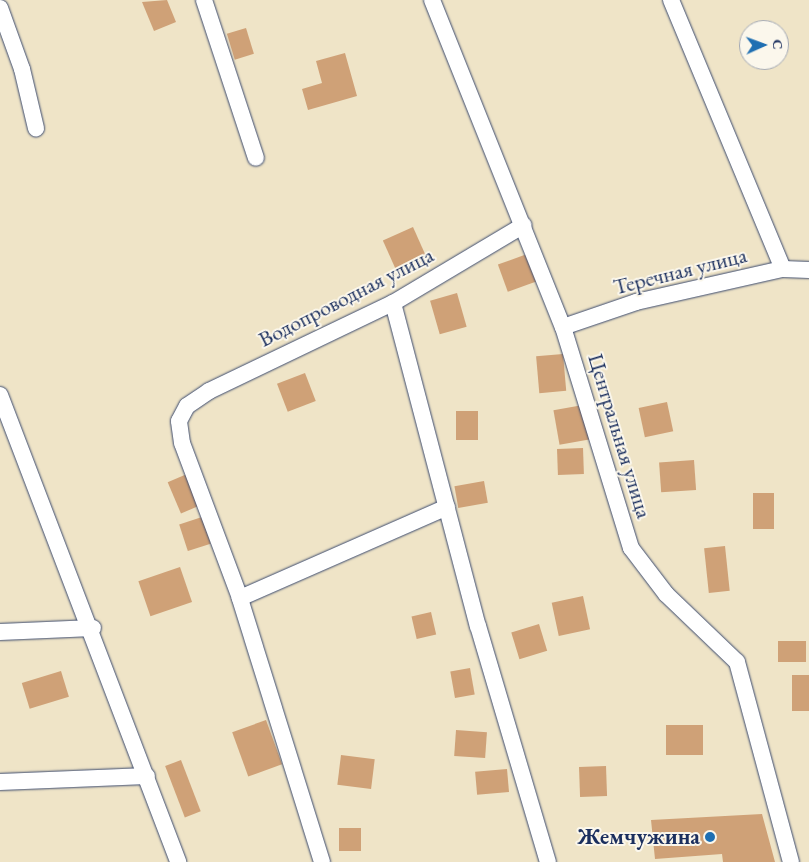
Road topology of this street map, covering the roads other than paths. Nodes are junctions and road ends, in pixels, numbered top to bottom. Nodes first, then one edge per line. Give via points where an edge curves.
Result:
1 (204, 0) edge
2 (432, 0) edge
3 (671, 0) edge
4 (0, 8) edge
5 (36, 128) dead end
6 (256, 158) dead end
7 (524, 224) junction
8 (783, 269) junction
9 (809, 270) edge
10 (393, 303) junction
11 (563, 327) junction
12 (1, 400) edge
13 (447, 507) junction
14 (240, 598) junction
15 (93, 628) junction
16 (0, 632) edge
17 (147, 776) junction
18 (0, 782) edge
19 (178, 862) edge
20 (322, 862) edge
21 (548, 862) edge
22 (791, 862) edge

1 - 6 street
2 - 7 street, Центральная улица
3 - 8 street
4 - 5 street via 22,68
7 - 10 street, Водопроводная улица
7 - 11 street, Центральная улица
8 - 9 street, Теречная улица
8 - 11 street, Теречная улица via 636,302
10 - 13 street
10 - 14 street, Водопроводная улица via 187,406 179,421 182,442
11 - 22 street, Центральная улица via 631,548 666,594 737,662
12 - 15 street
13 - 14 street
13 - 21 street
14 - 20 street
15 - 16 street
15 - 17 street
17 - 18 street
17 - 19 street

